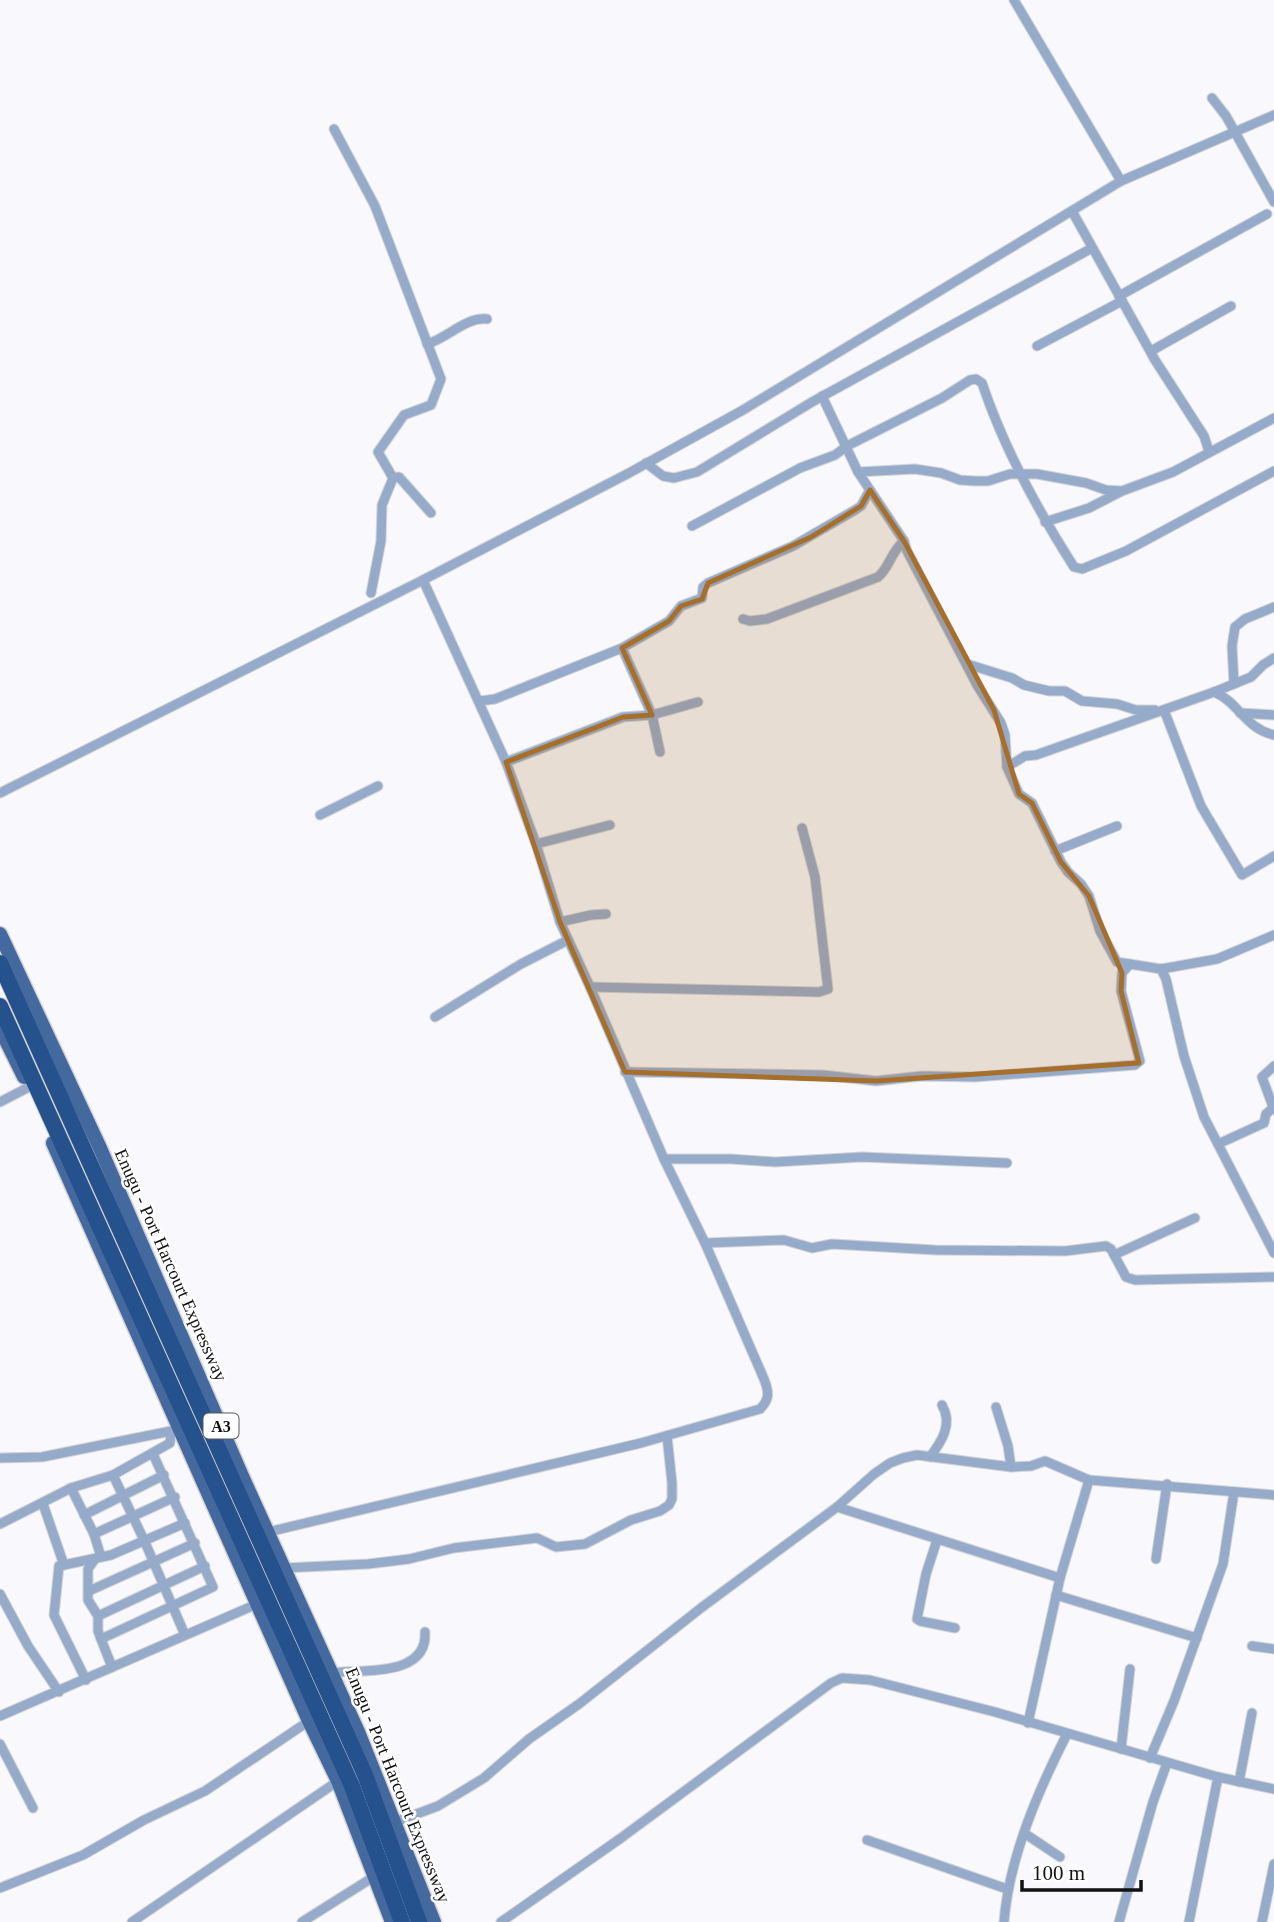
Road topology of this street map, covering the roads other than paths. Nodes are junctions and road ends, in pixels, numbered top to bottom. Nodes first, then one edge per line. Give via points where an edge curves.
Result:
1 (1014, 0) edge
2 (1212, 98) dead end
3 (1274, 115) edge
4 (334, 129) dead end
5 (1234, 130) junction
6 (1121, 181) junction
7 (1274, 202) edge
8 (1072, 211) junction
9 (1267, 214) dead end
10 (1092, 248) junction
11 (1120, 298) junction
12 (1231, 306) dead end
13 (487, 319) dead end
14 (427, 344) junction
15 (1037, 346) dead end
16 (1151, 352) junction
17 (822, 396) junction
18 (1274, 418) edge
19 (845, 448) junction
20 (1209, 452) junction
21 (646, 463) junction
22 (1274, 471) edge
23 (858, 472) junction
24 (1020, 475) junction
25 (393, 478) junction
26 (870, 490) junction
27 (1122, 491) junction
28 (431, 513) dead end
29 (1045, 522) junction
30 (692, 526) dead end
31 (904, 541) junction
32 (424, 580) junction
33 (371, 593) dead end
34 (1274, 607) edge
35 (743, 619) dead end
36 (622, 648) junction
37 (1274, 658) edge
38 (967, 664) junction
39 (1234, 684) junction
40 (1214, 692) junction
41 (480, 701) junction
42 (698, 702) dead end
43 (1164, 710) junction
44 (1240, 713) junction
45 (652, 715) junction
46 (1274, 715) edge
47 (1274, 735) edge
48 (660, 752) dead end
49 (506, 762) junction
50 (1007, 768) junction
51 (378, 786) dead end
52 (0, 793) edge
53 (320, 815) dead end
54 (610, 825) dead end
55 (1118, 826) dead end
56 (802, 828) dead end
57 (537, 844) junction
58 (1055, 851) junction
59 (1274, 856) edge
60 (606, 914) dead end
61 (560, 922) junction
62 (0, 934) edge
63 (1274, 935) edge
64 (568, 940) junction
65 (1117, 962) junction
66 (0, 963) edge
67 (1130, 964) junction
68 (1161, 968) junction
69 (1122, 973) junction
70 (590, 987) junction
71 (0, 1006) edge
72 (435, 1017) dead end
73 (0, 1028) edge
74 (1274, 1066) edge
75 (625, 1072) junction
76 (29, 1087) junction
77 (0, 1102) edge
78 (1218, 1144) junction
79 (664, 1159) junction
80 (1007, 1163) dead end
81 (1195, 1218) dead end
82 (705, 1243) junction
83 (1274, 1254) edge
84 (1114, 1255) junction
85 (1274, 1277) edge
86 (942, 1405) dead end
87 (996, 1407) dead end
88 (176, 1430) junction
89 (667, 1436) junction
90 (153, 1454) junction
91 (930, 1457) junction
92 (0, 1458) edge
93 (1011, 1467) junction
94 (113, 1475) junction
95 (164, 1475) junction
96 (1089, 1480) junction
97 (1167, 1485) junction
98 (71, 1488) junction
99 (1234, 1492) junction
100 (122, 1494) junction
101 (1274, 1495) edge
102 (174, 1497) junction
103 (43, 1504) junction
104 (836, 1507) junction
105 (84, 1515) junction
106 (134, 1517) junction
107 (185, 1523) junction
108 (0, 1524) edge
109 (268, 1532) junction
110 (94, 1534) junction
111 (145, 1540) junction
112 (937, 1540) junction
113 (195, 1544) junction
114 (99, 1558) junction
115 (1156, 1559) dead end
116 (154, 1563) junction
117 (64, 1565) junction
118 (205, 1566) junction
119 (284, 1568) junction
120 (1060, 1578) junction
121 (163, 1585) junction
122 (89, 1591) junction
123 (0, 1594) edge
124 (1056, 1595) junction
125 (257, 1604) junction
126 (171, 1606) junction
127 (97, 1616) junction
128 (955, 1628) dead end
129 (425, 1632) dead end
130 (185, 1635) junction
131 (1197, 1638) junction
132 (101, 1639) junction
133 (1252, 1646) dead end
134 (1274, 1649) edge
135 (112, 1667) junction
136 (1130, 1669) dead end
137 (331, 1673) junction
138 (86, 1680) junction
139 (59, 1692) junction
140 (1252, 1713) dead end
141 (0, 1716) edge
142 (309, 1721) junction
143 (1028, 1723) junction
144 (1067, 1734) junction
145 (0, 1744) edge
146 (1121, 1749) junction
147 (1150, 1758) junction
148 (1167, 1763) junction
149 (1218, 1777) junction
150 (338, 1781) junction
151 (1239, 1782) junction
152 (1274, 1789) edge
153 (33, 1808) dead end
154 (395, 1822) junction
155 (1024, 1833) junction
156 (867, 1840) dead end
157 (1060, 1857) dead end
158 (1274, 1864) edge
159 (375, 1876) junction
160 (0, 1888) edge
161 (1007, 1889) junction
162 (132, 1922) edge
163 (302, 1922) edge
164 (392, 1922) edge
165 (402, 1922) edge
166 (419, 1922) edge
167 (434, 1922) edge
168 (501, 1922) edge
169 (1004, 1922) edge
170 (1119, 1922) edge
171 (1189, 1922) edge
172 (1262, 1922) edge

1 - 6 street
2 - 5 street
3 - 5 street
4 - 14 street via 375,206
5 - 6 street
5 - 7 street
6 - 8 street
8 - 10 street
8 - 21 street via 743,410
9 - 11 street
10 - 11 street
10 - 17 street
11 - 15 street
11 - 16 street
12 - 16 street
13 - 14 street via 471,320
14 - 25 street via 440,379 431,405 404,415 378,452
16 - 20 street via 1204,436
17 - 19 street
17 - 21 street via 697,472 674,478
18 - 20 street
19 - 23 street
19 - 24 street via 976,379 982,383
19 - 30 street
20 - 27 street via 1173,472
21 - 32 street
22 - 29 street via 1155,536 1082,569 1074,567
23 - 24 street via 915,468 975,481
23 - 26 street
24 - 27 street via 1040,474
24 - 29 street
25 - 28 street via 399,477
25 - 33 street via 383,505
26 - 31 street
26 - 36 street via 855,510 793,546 708,583 702,598
27 - 29 street
31 - 35 street via 878,577 767,619
31 - 38 street
32 - 41 street
32 - 52 street
34 - 39 street via 1235,627
36 - 41 street
36 - 45 street
37 - 39 street
38 - 43 street via 1024,685 1065,691 1082,701
38 - 50 street via 1005,735
39 - 40 street
40 - 43 street
40 - 44 street via 1226,697
41 - 49 street
42 - 45 street
43 - 50 street via 1025,756
43 - 59 street via 1201,806 1242,875
44 - 46 street
44 - 47 street via 1261,731
45 - 48 street
45 - 49 street via 623,717
49 - 57 street
50 - 58 street via 1019,794 1032,803
51 - 53 street
54 - 57 street
55 - 58 street
56 - 70 street via 815,877 828,989
57 - 61 street
58 - 65 street via 1089,896
60 - 61 street
61 - 64 street
62 - 109 main road, Enugu - Port Harcourt Expressway / A3 via 100,1148
63 - 68 street via 1217,959
64 - 70 street
64 - 72 street
65 - 67 street
65 - 69 street
66 - 166 highway, Enugu - Port Harcourt Expressway / A3 via 365,1775
67 - 68 street
67 - 69 street
68 - 78 street via 1184,1056
69 - 75 street via 1121,990 1140,1061 1135,1065 876,1081 789,1074
70 - 75 street
71 - 165 highway, A3 via 352,1786
73 - 76 main road, A3
74 - 78 street via 1262,1077 1272,1104 1264,1123
75 - 79 street
76 - 77 street
76 - 88 main road, A3
78 - 83 street
79 - 80 street via 775,1162 862,1157
79 - 82 street
81 - 84 street
82 - 84 street via 776,1240 811,1248 832,1244 1065,1251 1106,1246
82 - 89 street via 764,1379 767,1402 760,1409
84 - 85 street via 1126,1277 1135,1280
86 - 91 street via 947,1426
87 - 93 street
88 - 90 street via 170,1443
88 - 92 street via 41,1457
88 - 125 main road, A3
89 - 109 street
89 - 119 street via 672,1483 669,1505 585,1544 556,1547 537,1538 454,1548 409,1559
90 - 94 street
90 - 95 street
91 - 93 street
91 - 104 street via 917,1455 890,1463
93 - 96 street via 1045,1461
94 - 98 street
94 - 100 street
95 - 100 street
95 - 102 street
96 - 97 street
96 - 120 street
97 - 99 street
97 - 115 street
98 - 103 street
98 - 105 street
99 - 101 street
99 - 131 street via 1223,1564
100 - 105 street
100 - 106 street
102 - 106 street
102 - 107 street
103 - 108 street
103 - 117 street
104 - 112 street
104 - 154 street via 484,1778 438,1805
105 - 110 street
106 - 110 street
106 - 111 street
107 - 111 street
107 - 113 street
109 - 119 main road, Enugu - Port Harcourt Expressway / A3
110 - 114 street
111 - 114 street
111 - 116 street
112 - 120 street
112 - 128 street via 917,1619
113 - 116 street
113 - 118 street
114 - 117 street
114 - 122 street via 88,1569
116 - 121 street
116 - 122 street
117 - 138 street via 59,1567 54,1615
118 - 121 street
118 - 126 street via 212,1589
119 - 137 main road, Enugu - Port Harcourt Expressway / A3
120 - 124 street
121 - 126 street
121 - 127 street
122 - 127 street via 88,1600
123 - 139 street
124 - 131 street
124 - 143 street
125 - 130 street
125 - 142 main road, A3
126 - 130 street
126 - 132 street
127 - 132 street
129 - 137 street via 426,1641 414,1659 388,1671
130 - 135 street
131 - 147 street
132 - 135 street
133 - 134 street
135 - 138 street
136 - 146 street
137 - 154 main road, Enugu - Port Harcourt Expressway / A3
138 - 139 street
139 - 141 street
140 - 151 street
142 - 150 main road, A3
142 - 160 street via 205,1791 83,1855
143 - 144 street
143 - 168 street via 870,1680 842,1678
144 - 146 street
144 - 155 street
145 - 153 street
146 - 147 street
147 - 148 street
148 - 149 street
148 - 170 street
149 - 151 street
149 - 171 street
150 - 159 main road, A3
150 - 162 street
151 - 152 street
154 - 167 main road, Enugu - Port Harcourt Expressway / A3
155 - 157 street
155 - 161 street
156 - 161 street
158 - 172 street
159 - 163 street
159 - 164 main road, A3
161 - 169 street

